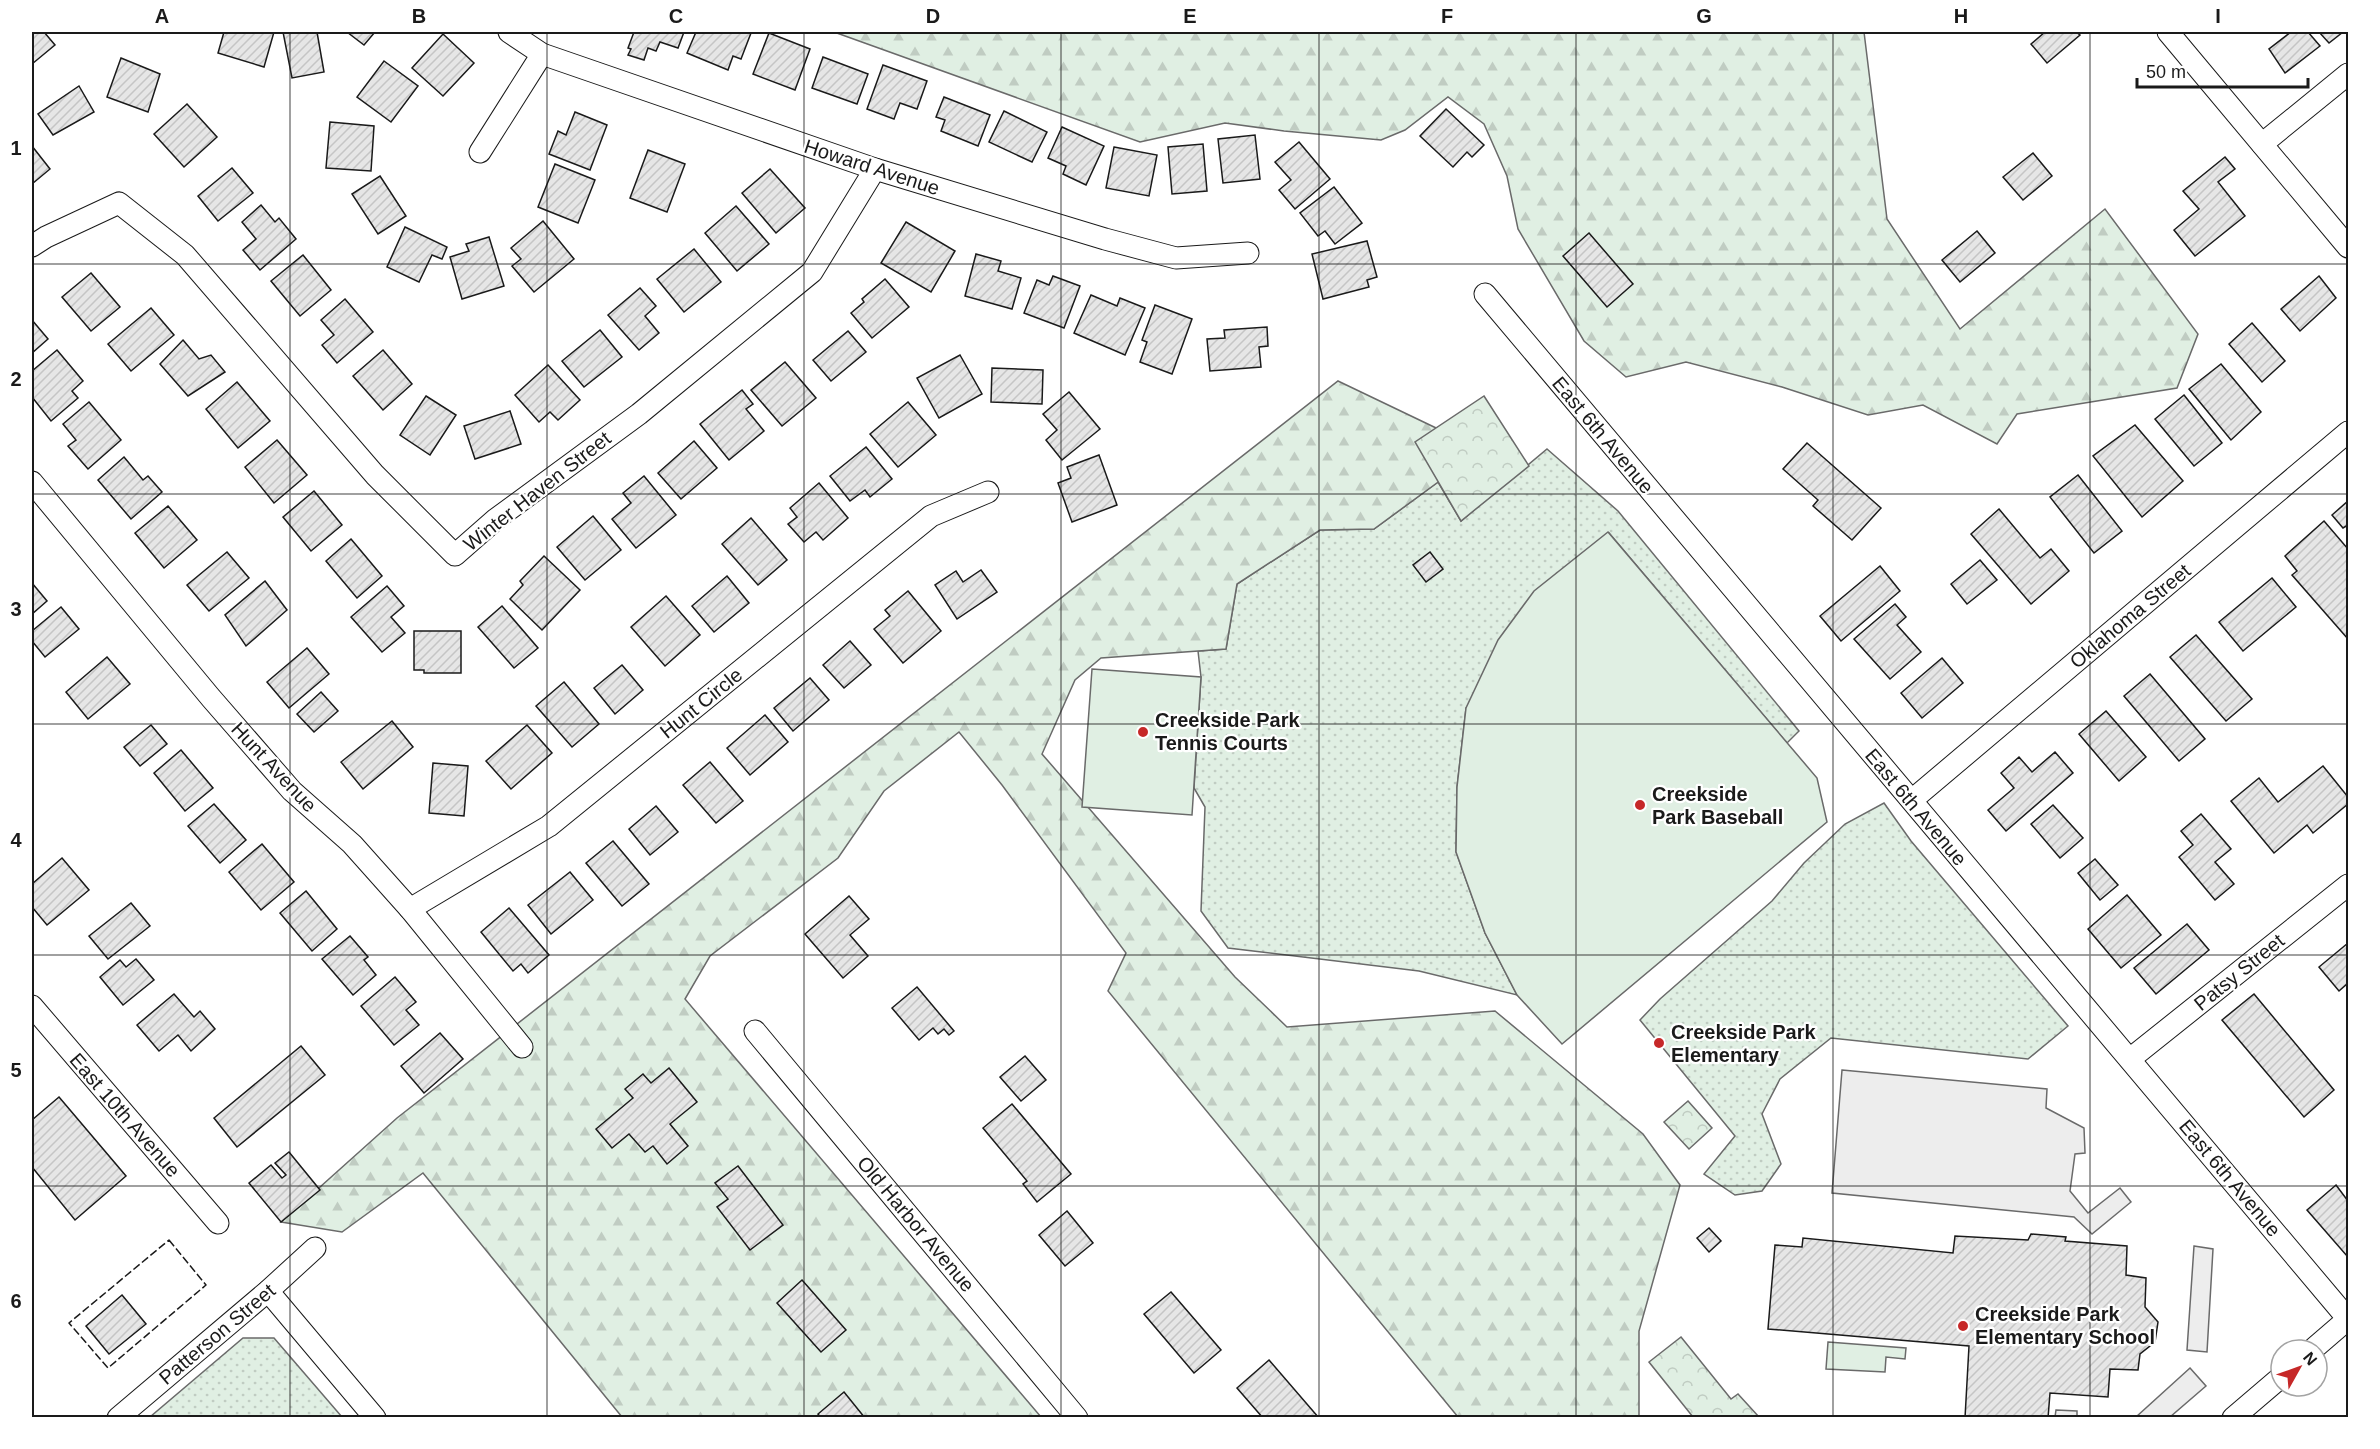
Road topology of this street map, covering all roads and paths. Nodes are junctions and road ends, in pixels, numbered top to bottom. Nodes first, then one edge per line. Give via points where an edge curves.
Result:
1 (509, 32) edge
2 (2168, 32) edge
3 (542, 54) junction
4 (2349, 74) edge
5 (2262, 144) junction
6 (480, 152) dead end
7 (875, 170) junction
8 (32, 246) edge
9 (2349, 247) edge
10 (1248, 253) dead end
11 (1485, 294) dead end
12 (2349, 432) edge
13 (32, 482) edge
14 (988, 492) dead end
15 (1912, 800) junction
16 (2349, 885) edge
17 (410, 909) junction
18 (32, 1006) edge
19 (754, 1031) dead end
20 (522, 1047) dead end
21 (2130, 1059) junction
22 (218, 1223) dead end
23 (315, 1248) dead end
24 (268, 1291) junction
25 (2349, 1319) edge
26 (2327, 1338) edge
27 (2269, 1387) edge
28 (118, 1418) edge
29 (375, 1418) edge
30 (1077, 1418) edge
31 (2233, 1418) edge

1 - 3 street, Howard Avenue
2 - 5 street
3 - 6 street
3 - 7 street, Howard Avenue
4 - 5 street
5 - 9 street
7 - 8 street, Winter Haven Street via 812,272 639,414 496,519 455,555 375,475 185,255 119,203
7 - 10 street, Howard Avenue via 1176,258
11 - 15 street, East 6th Avenue
12 - 15 street, Oklahoma Street
13 - 17 street, Hunt Avenue via 292,791 352,844
14 - 17 street, Hunt Circle via 931,516 549,826
15 - 21 street, East 6th Avenue
16 - 21 street, Patsy Street
17 - 20 street, Hunt Avenue
18 - 22 street, East 10th Avenue
19 - 30 street, Old Harbor Avenue
21 - 25 street, East 6th Avenue
23 - 24 street, Patterson Street
24 - 28 street, Patterson Street
24 - 29 street
25 - 26 street
27 - 31 street

